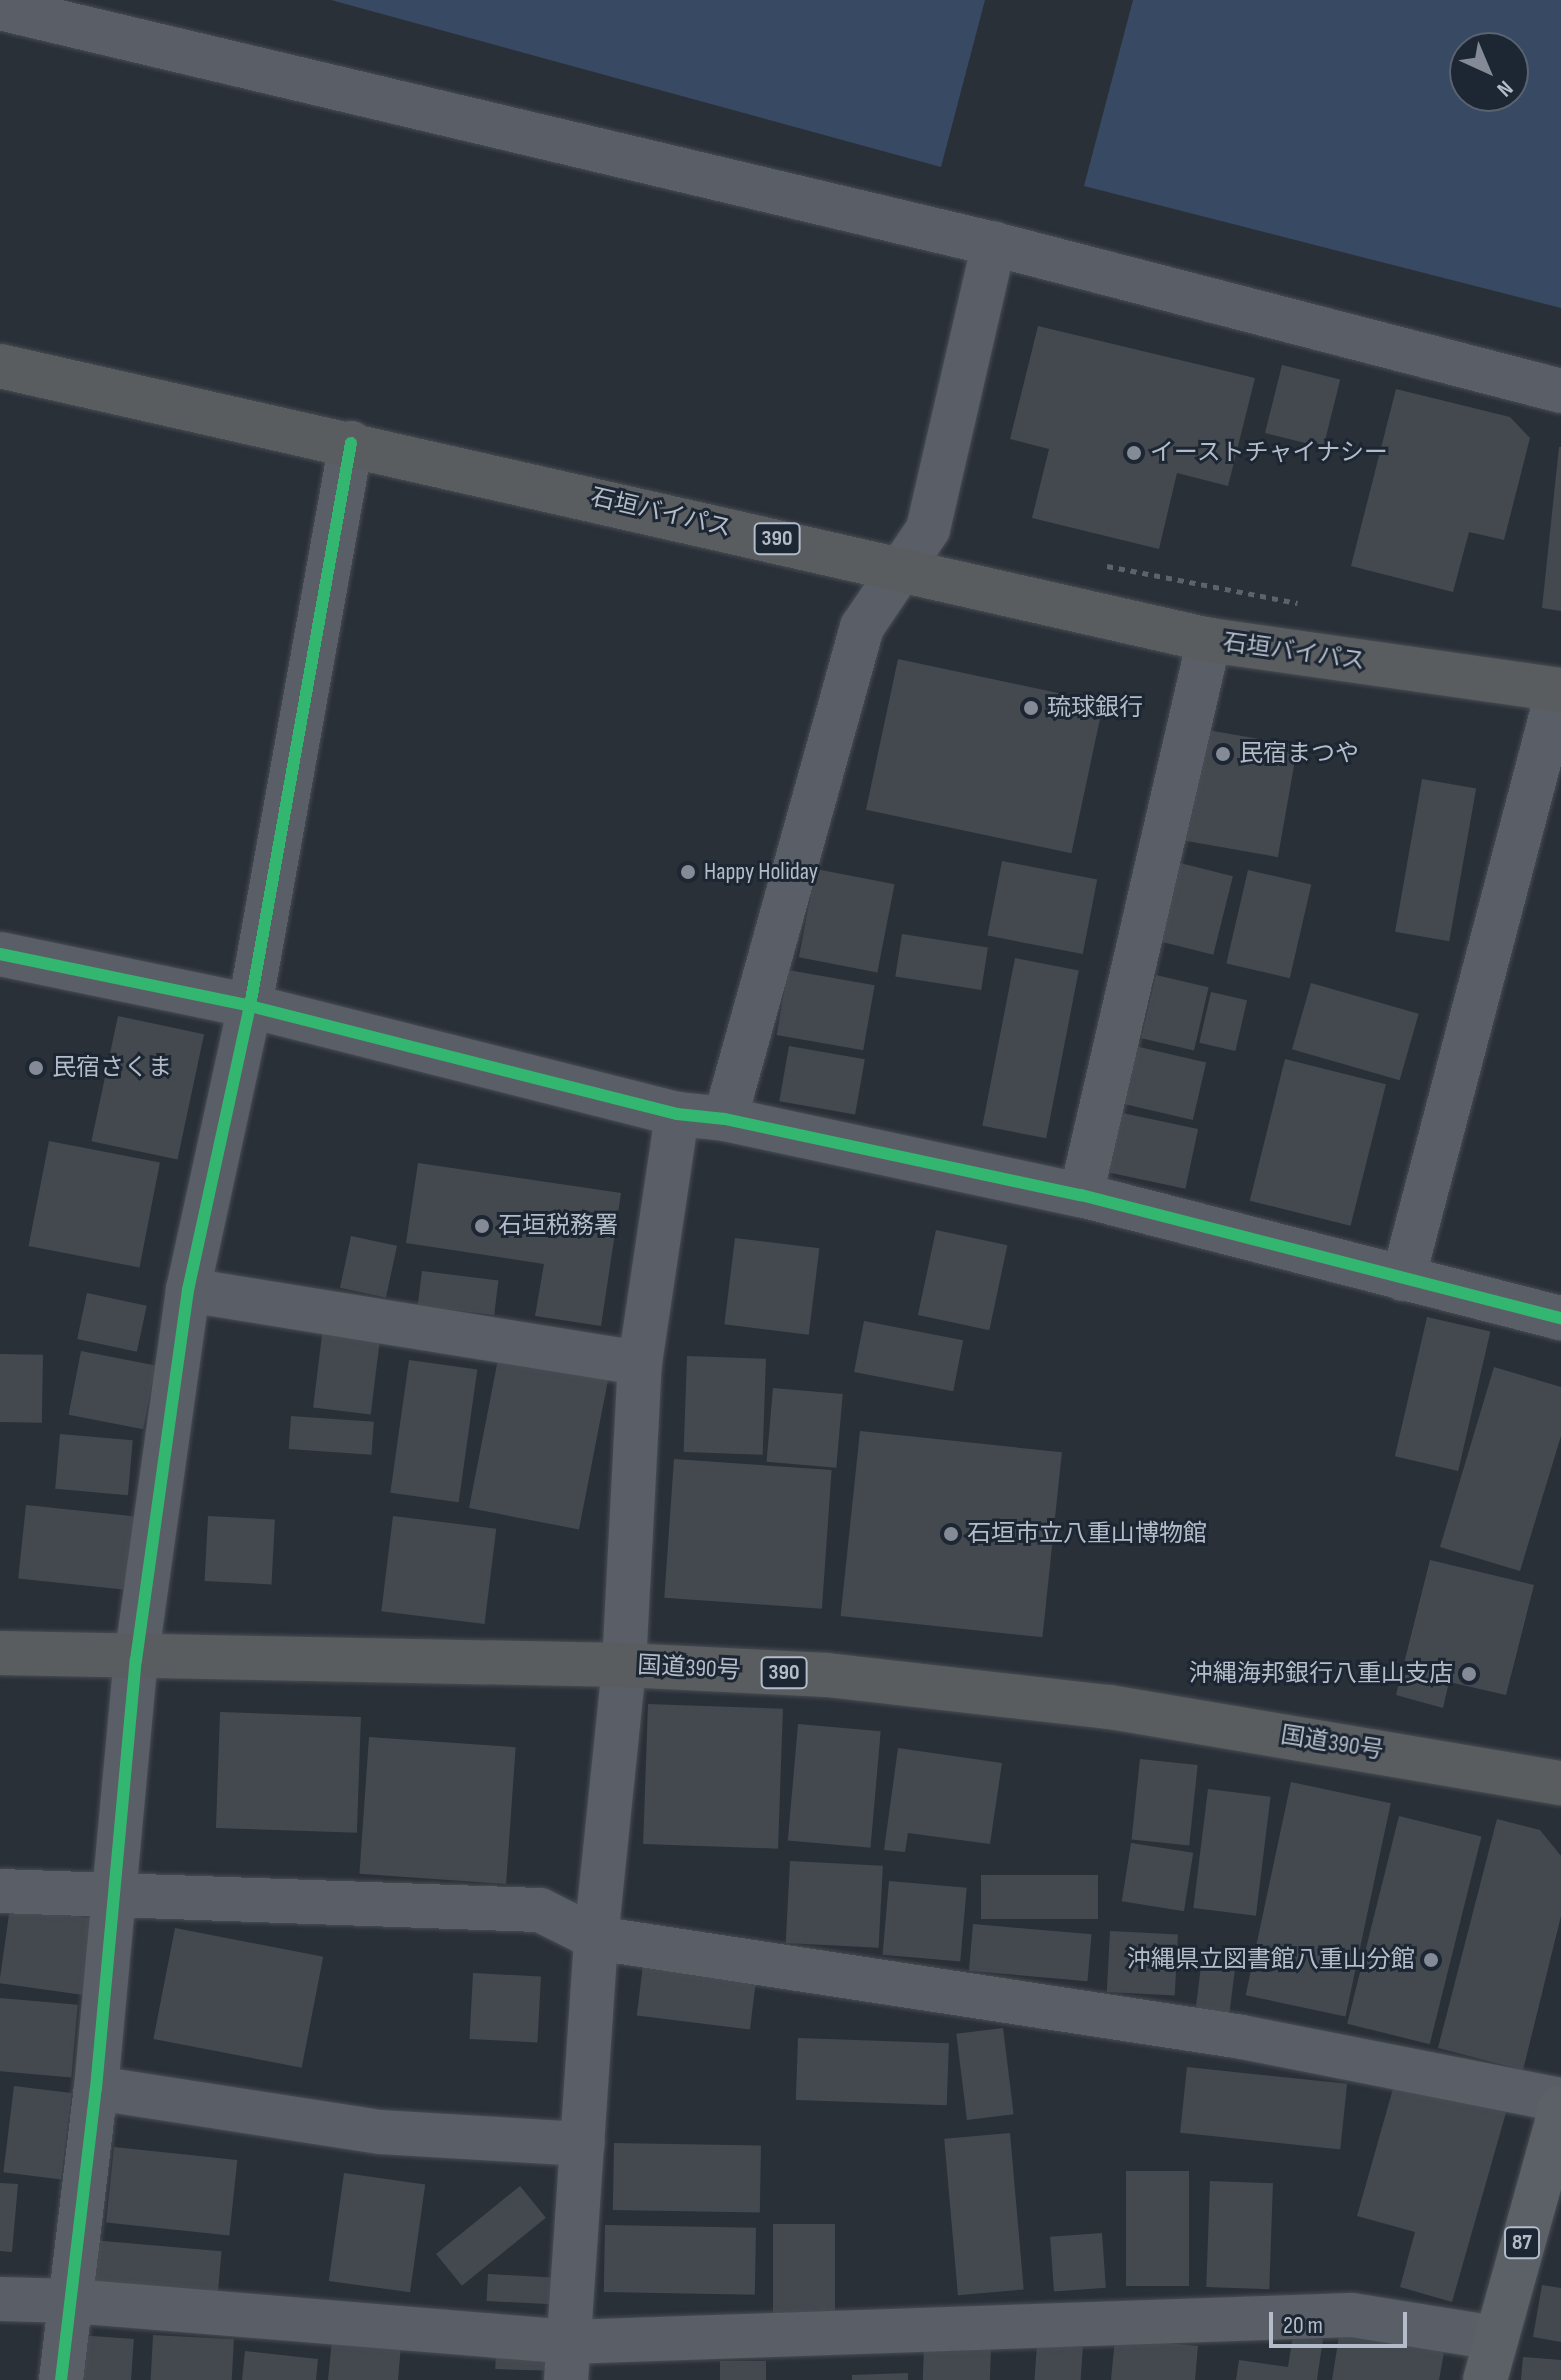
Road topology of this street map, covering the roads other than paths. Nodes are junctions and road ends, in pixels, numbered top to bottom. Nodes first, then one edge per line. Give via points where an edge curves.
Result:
1 (0, 8) edge
2 (994, 244) junction
3 (0, 366) edge
4 (1561, 391) edge
5 (351, 443) junction
6 (906, 569) junction
7 (1209, 640) junction
8 (1560, 690) edge
9 (0, 954) edge
10 (250, 1006) junction
11 (677, 1114) junction
12 (725, 1119) junction
13 (1081, 1195) junction
14 (1403, 1279) junction
15 (188, 1290) junction
16 (1561, 1318) edge
17 (640, 1363) junction
18 (0, 1653) edge
19 (136, 1660) junction
20 (624, 1665) junction
21 (1561, 1783) edge
22 (0, 1891) edge
23 (112, 1897) junction
24 (596, 1938) junction
25 (96, 2088) junction
26 (1561, 2100) edge
27 (1561, 2107) edge
28 (583, 2144) junction
29 (0, 2299) edge
30 (72, 2301) junction
31 (1495, 2338) junction
32 (567, 2361) edge
33 (61, 2380) edge
34 (1485, 2380) edge

1 - 2 street
2 - 4 street
2 - 6 street via 928,529
3 - 5 highway, 石垣バイパス / 390
5 - 6 highway, 石垣バイパス / 390
5 - 10 street
6 - 7 highway, 石垣バイパス / 390
6 - 12 street via 862,627
7 - 8 highway, 石垣バイパス / 390
7 - 13 street
8 - 14 street
9 - 10 street
10 - 11 street
10 - 15 street
11 - 12 street
11 - 17 street
12 - 13 street
13 - 14 street
14 - 16 street
15 - 17 street
15 - 19 street
17 - 20 street
18 - 19 highway, 国道390号 / 390
19 - 20 highway, 国道390号 / 390
19 - 23 street
20 - 21 highway, 国道390号 / 390 via 827,1675 1110,1707
20 - 24 street
22 - 23 street
23 - 24 street via 540,1910
23 - 25 street
24 - 26 street via 1242,2037
24 - 28 street
25 - 28 street via 380,2132
25 - 30 street
27 - 31 main road, 87
28 - 32 street
29 - 30 street
30 - 32 street
30 - 33 street
31 - 32 street via 1352,2315
31 - 34 main road, 87

